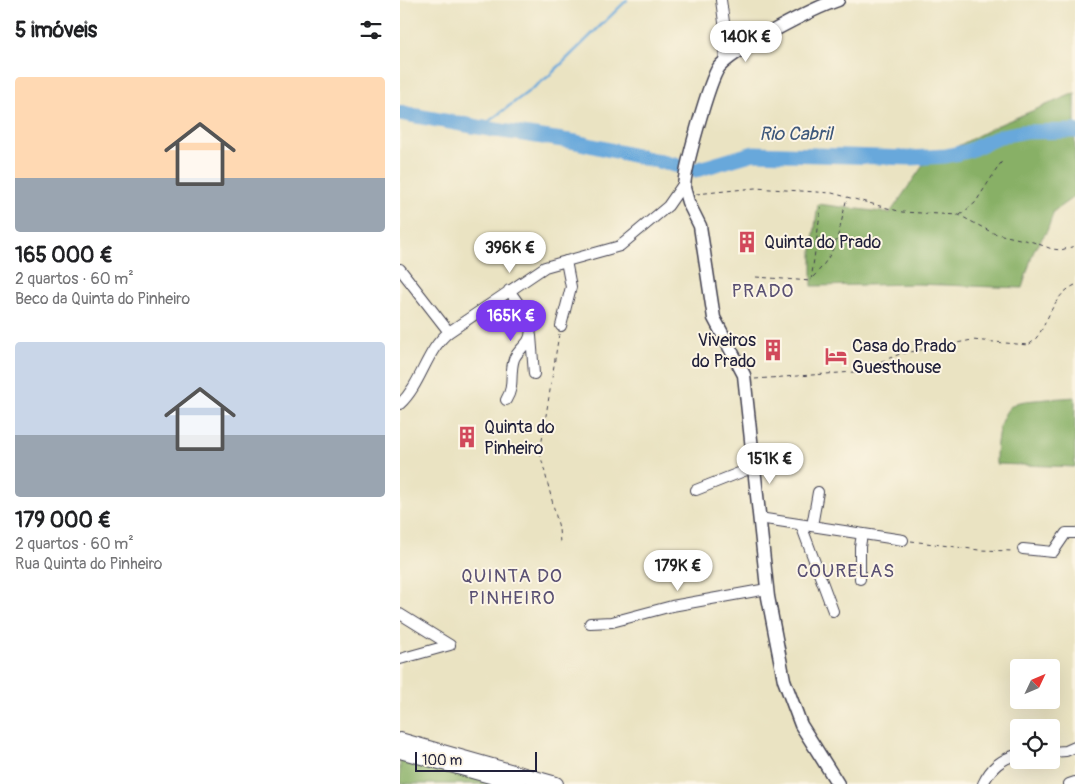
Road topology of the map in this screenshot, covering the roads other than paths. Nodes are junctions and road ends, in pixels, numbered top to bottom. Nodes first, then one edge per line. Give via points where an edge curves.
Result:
1 (721, 0) edge
2 (838, 0) edge
3 (724, 62) junction
4 (676, 201) junction
5 (566, 261) junction
6 (400, 269) edge
7 (509, 290) junction
8 (561, 326) road end
9 (449, 332) junction
10 (531, 332) junction
11 (534, 374) dead end
12 (506, 400) dead end
13 (400, 404) edge
14 (754, 467) junction
15 (696, 490) dead end
16 (818, 492) dead end
17 (759, 518) junction
18 (801, 525) junction
19 (812, 526) junction
20 (1075, 533) edge
21 (862, 534) junction
22 (903, 540) road end
23 (1023, 549) road end
24 (860, 579) dead end
25 (767, 590) junction
26 (833, 611) dead end
27 (400, 614) edge
28 (590, 623) dead end
29 (400, 659) edge
30 (400, 740) edge
31 (1075, 747) edge
32 (400, 751) edge
33 (1060, 751) edge
34 (1010, 757) edge
35 (1075, 782) edge
36 (519, 784) edge
37 (556, 784) edge
38 (838, 784) edge
39 (983, 784) edge
40 (1070, 784) edge

1 - 3 street via 726,37
2 - 3 main road via 807,13
3 - 4 main road via 712,82
4 - 5 street via 620,246
4 - 14 main road via 694,215 700,229 714,318 741,366
5 - 7 street via 546,266
5 - 8 street via 572,287
6 - 9 street
7 - 9 street
7 - 10 street via 528,319
9 - 13 street via 437,345 416,386
10 - 11 street
10 - 12 street via 514,361 512,387
14 - 15 street
14 - 17 main road
16 - 19 street
17 - 18 street
17 - 25 main road
18 - 19 street
18 - 26 street
19 - 21 street
20 - 23 street via 1066,533 1053,552
21 - 22 street
21 - 24 street
25 - 28 street via 672,606 612,622
25 - 38 main road via 783,675 795,711
27 - 29 street via 450,644
30 - 37 highway
31 - 33 street
32 - 36 highway
34 - 39 street via 995,765
35 - 40 street

